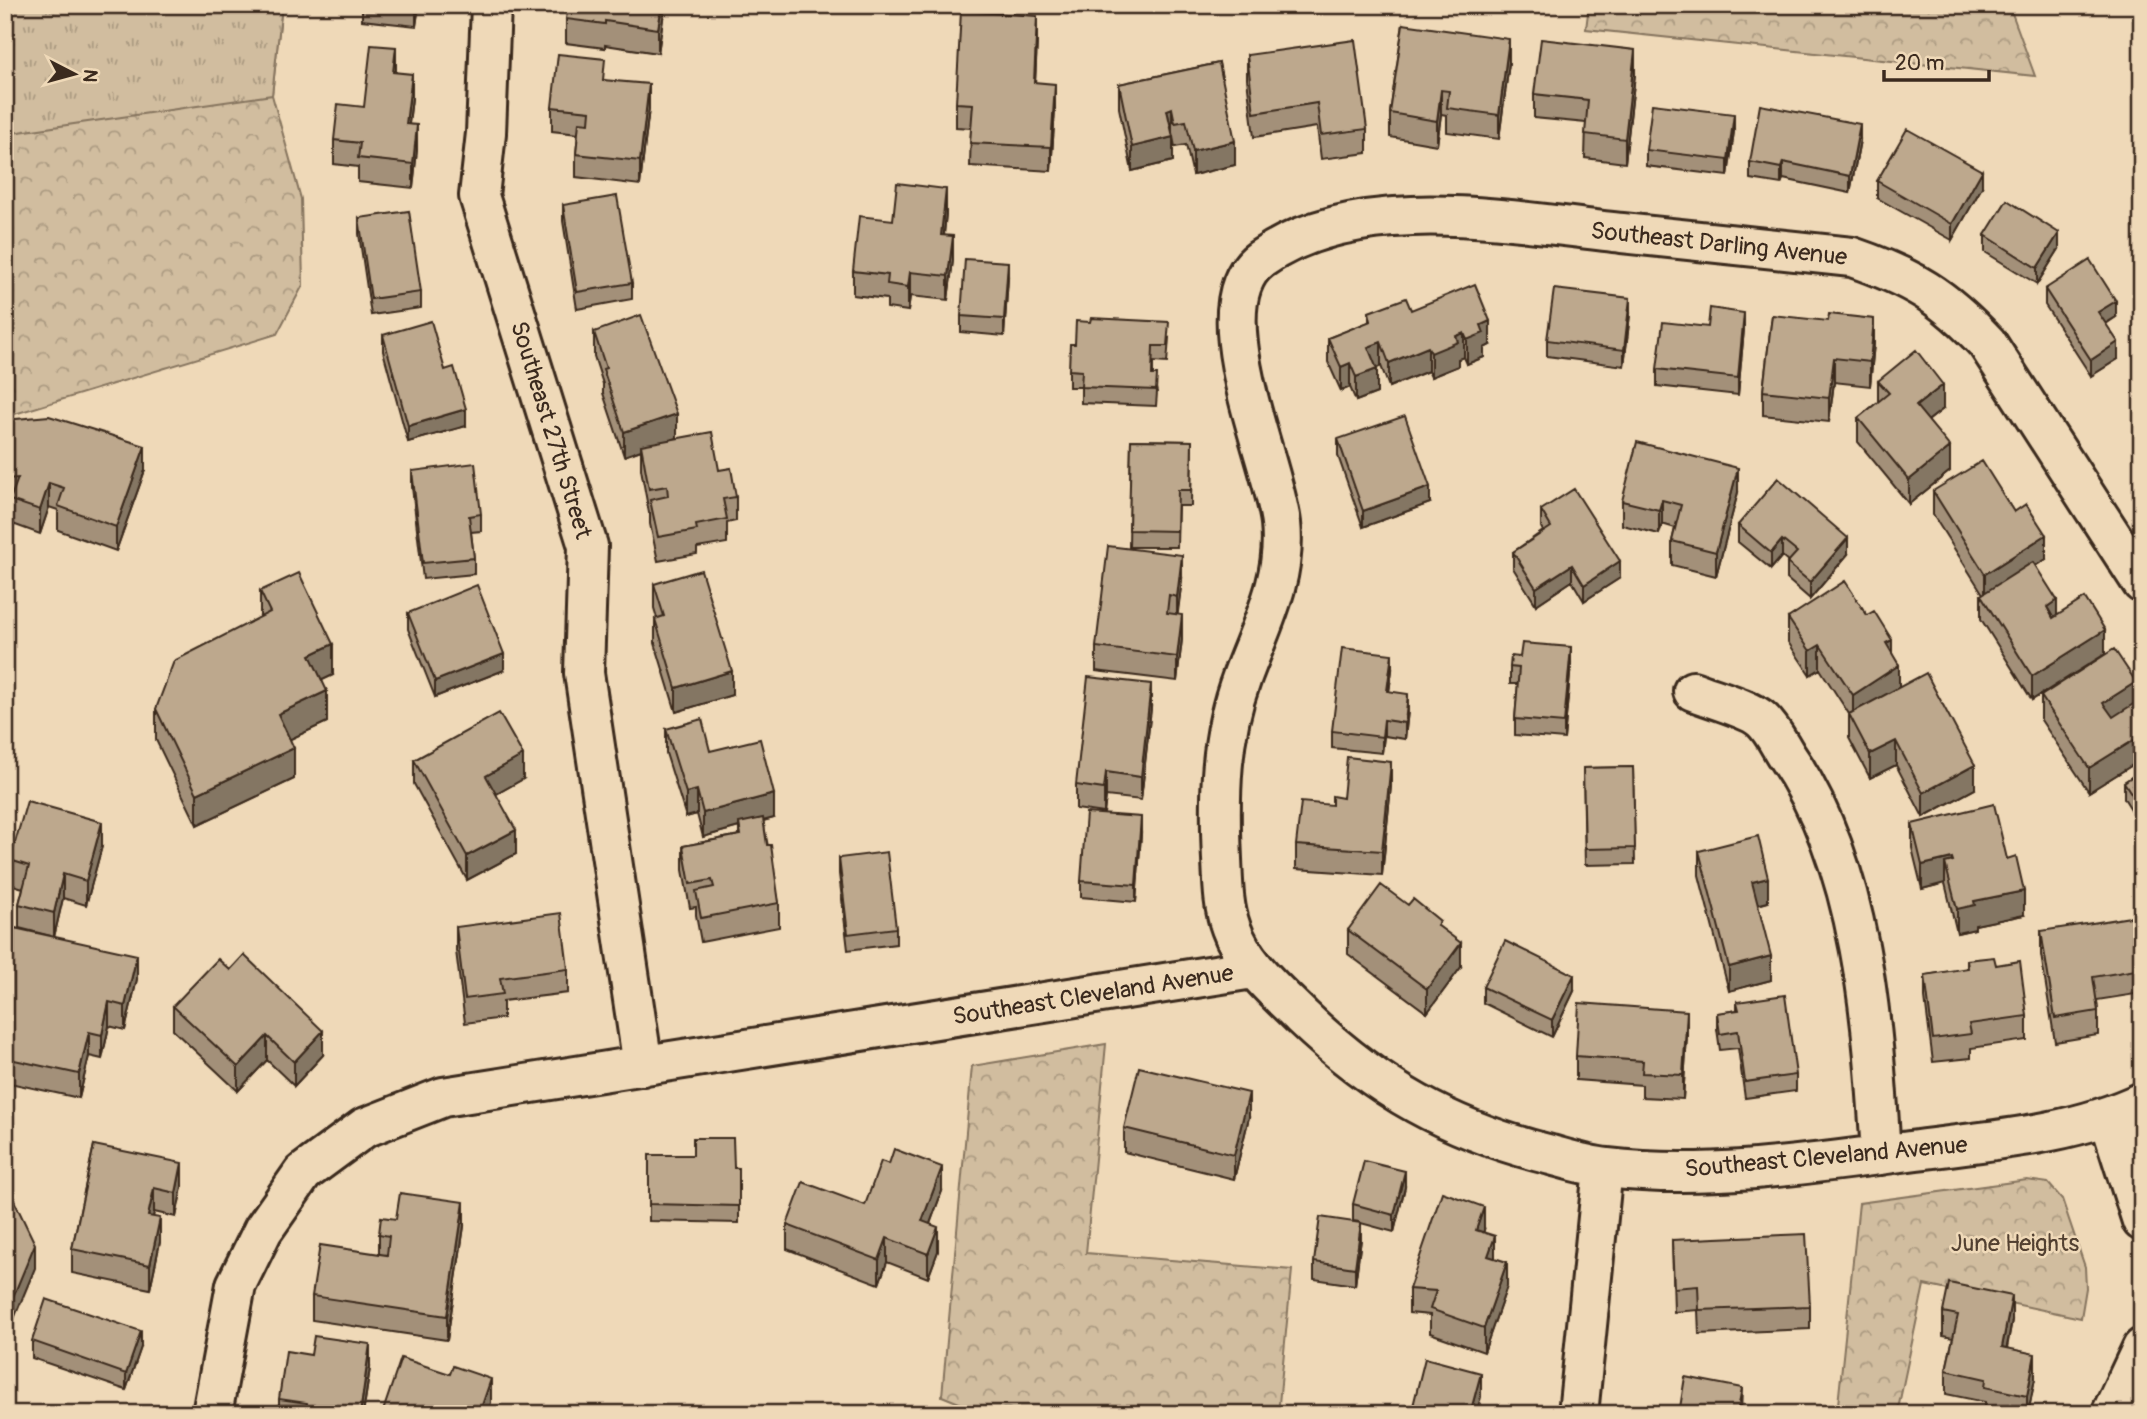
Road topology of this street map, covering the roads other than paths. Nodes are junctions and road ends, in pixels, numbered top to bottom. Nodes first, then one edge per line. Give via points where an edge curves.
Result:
1 (491, 5) edge
2 (2142, 583) edge
3 (1693, 691) dead end
4 (1253, 969) junction
5 (643, 1066) junction
6 (2126, 1110) edge
7 (1881, 1155) junction
8 (1603, 1168) junction
9 (2142, 1221) edge
10 (2142, 1348) edge
11 (212, 1414) edge
12 (1578, 1414) edge
13 (2111, 1414) edge

1 - 5 street, Southeast 27th Street via 479,196 588,546 584,673
2 - 4 street, Southeast Darling Avenue via 1986,344 1959,314 1927,289 1891,270 1852,257 1434,214 1348,224 1309,235 1259,260 1238,294 1236,335 1281,521 1281,563 1273,603 1230,720 1219,803 1223,886 1231,928
3 - 7 street via 1761,718 1808,786 1845,888 1865,973
4 - 5 street, Southeast Cleveland Avenue
4 - 8 street, Southeast Cleveland Avenue via 1362,1071 1427,1113 1500,1143
5 - 11 street, Southeast Cleveland Avenue via 443,1097 364,1128 303,1173 263,1230 236,1285
6 - 7 street, Southeast Cleveland Avenue via 2014,1138
6 - 9 street
7 - 8 street, Southeast Cleveland Avenue via 1706,1172
8 - 12 street
10 - 13 street

